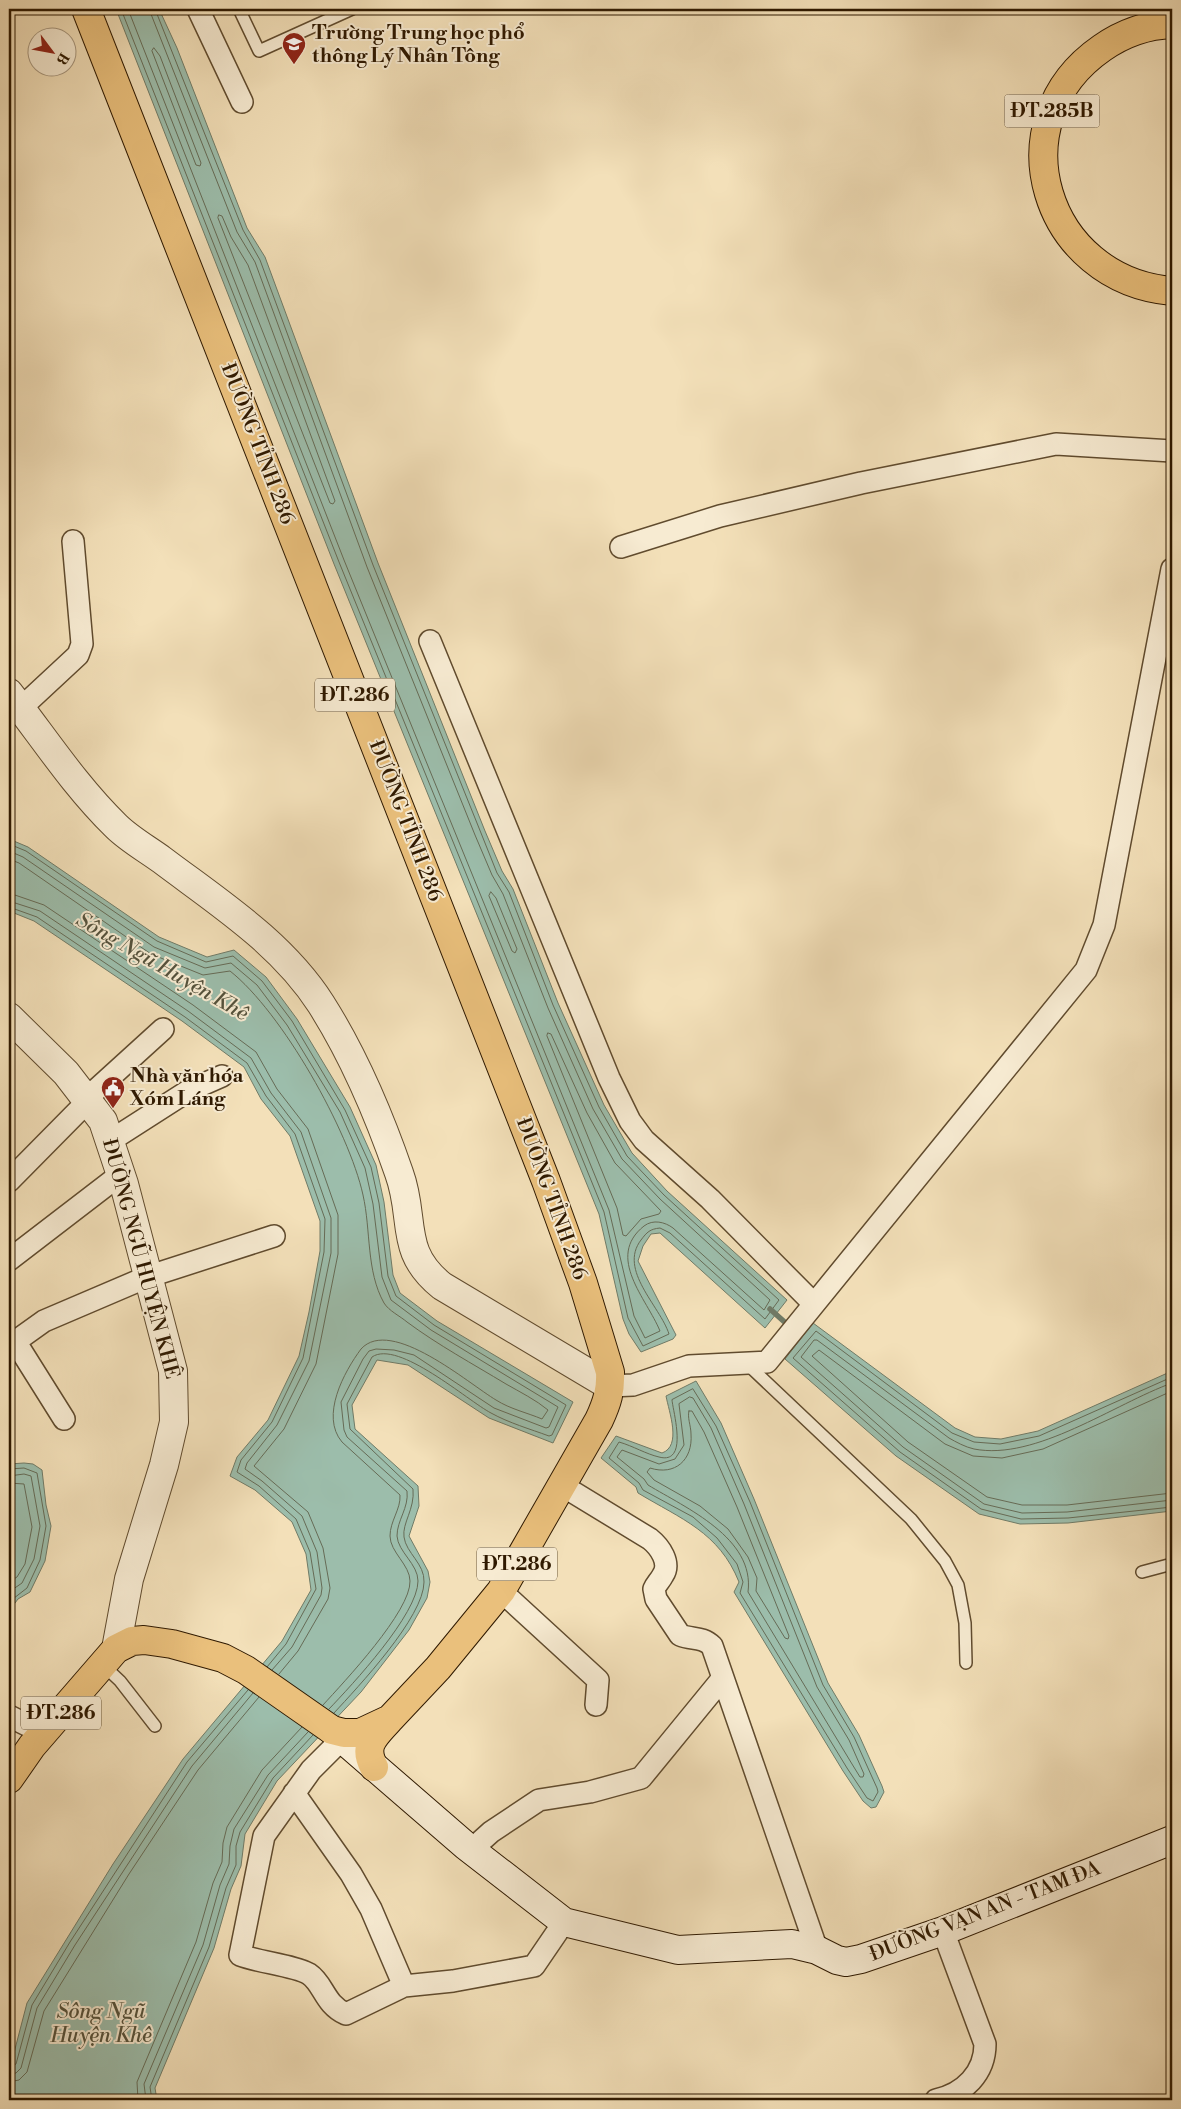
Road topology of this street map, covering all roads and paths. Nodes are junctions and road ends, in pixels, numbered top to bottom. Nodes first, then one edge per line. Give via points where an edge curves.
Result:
1 (86, 9) edge
2 (198, 9) edge
3 (239, 9) edge
4 (349, 9) edge
5 (1172, 24) edge
6 (242, 102) dead end
7 (1172, 291) edge
8 (1172, 451) edge
9 (72, 541) dead end
10 (621, 547) dead end
11 (1172, 569) edge
12 (430, 641) dead end
13 (15, 701) edge
14 (9, 1017) edge
15 (163, 1028) dead end
16 (222, 1076) dead end
17 (87, 1100) junction
18 (110, 1140) junction
19 (121, 1174) junction
20 (9, 1181) edge
21 (274, 1236) dead end
22 (9, 1260) edge
23 (147, 1277) junction
24 (810, 1310) junction
25 (12, 1344) edge
26 (746, 1364) junction
27 (610, 1386) junction
28 (64, 1419) dead end
29 (563, 1486) junction
30 (1172, 1564) edge
31 (1142, 1572) dead end
32 (501, 1590) junction
33 (109, 1657) junction
34 (966, 1663) dead end
35 (722, 1679) junction
36 (596, 1706) dead end
37 (9, 1716) edge
38 (390, 1719) junction
39 (155, 1726) dead end
40 (43, 1733) junction
41 (337, 1735) junction
42 (374, 1767) junction
43 (9, 1779) edge
44 (294, 1792) junction
45 (1172, 1840) edge
46 (471, 1850) junction
47 (564, 1922) junction
48 (943, 1931) junction
49 (816, 1950) junction
50 (404, 1986) junction
51 (936, 2100) edge

1 - 27 main road, ĐƯỜNG TỈNH 286 / ĐT.286 via 546,1181 610,1372
2 - 6 street
3 - 4 lane via 259,51
5 - 7 main road, ĐT.285B via 1152,26 1123,36 1084,62 1057,99 1047,129 1044,159 1052,205 1076,245 1098,266 1125,281
8 - 10 street via 1056,444 861,483 739,512
9 - 13 street via 82,644 78,655
11 - 24 street via 1104,925 1086,970
12 - 24 street via 630,1121 644,1140 710,1199
13 - 27 street via 65,769 117,827 278,950 321,1004 359,1074 388,1142 402,1184 413,1250 427,1274
14 - 17 street, ĐƯỜNG NGŨ HUYỆN KHÊ via 66,1073
15 - 17 street
16 - 18 street via 188,1091
17 - 18 street, ĐƯỜNG NGŨ HUYỆN KHÊ via 103,1121
17 - 20 street
18 - 19 street, ĐƯỜNG NGŨ HUYỆN KHÊ
19 - 22 street
19 - 23 street, ĐƯỜNG NGŨ HUYỆN KHÊ
21 - 23 street
23 - 25 street via 44,1321
23 - 33 street, ĐƯỜNG NGŨ HUYỆN KHÊ via 173,1371 174,1422
24 - 26 street via 767,1362
25 - 28 street
26 - 27 street via 689,1366 633,1385
26 - 34 lane via 911,1519 945,1561 958,1586 965,1623
27 - 29 main road, ĐT.286 via 606,1405
29 - 32 main road, ĐT.286
29 - 35 street via 658,1545 665,1566 654,1590 656,1599 680,1635 700,1638 712,1646
30 - 31 lane
32 - 36 street via 598,1680
32 - 38 main road, ĐT.286 via 438,1668
33 - 39 lane via 120,1682
33 - 40 main road, ĐT.286
33 - 41 main road, ĐT.286 via 132,1641 158,1642 223,1658 246,1670
35 - 46 street via 641,1778 590,1792 539,1800 490,1832
35 - 49 street
37 - 40 street
38 - 41 main road, ĐT.286 via 360,1733
38 - 42 main road, ĐT.286 via 373,1738 369,1748
40 - 43 main road, ĐT.286
41 - 42 street, ĐƯỜNG VẠN AN - TAM ĐA
41 - 44 street
42 - 46 street, ĐƯỜNG VẠN AN - TAM ĐA
44 - 50 street via 352,1874
44 - 50 street via 264,1836 240,1955 309,1974 325,1997 346,2014
45 - 48 street, ĐƯỜNG VẠN AN - TAM ĐA
46 - 47 street, ĐƯỜNG VẠN AN - TAM ĐA
47 - 49 street, ĐƯỜNG VẠN AN - TAM ĐA via 678,1950 792,1944
47 - 50 street via 534,1966 453,1981
48 - 49 street, ĐƯỜNG VẠN AN - TAM ĐA via 846,1962
48 - 51 street via 986,2044 985,2059 969,2083

